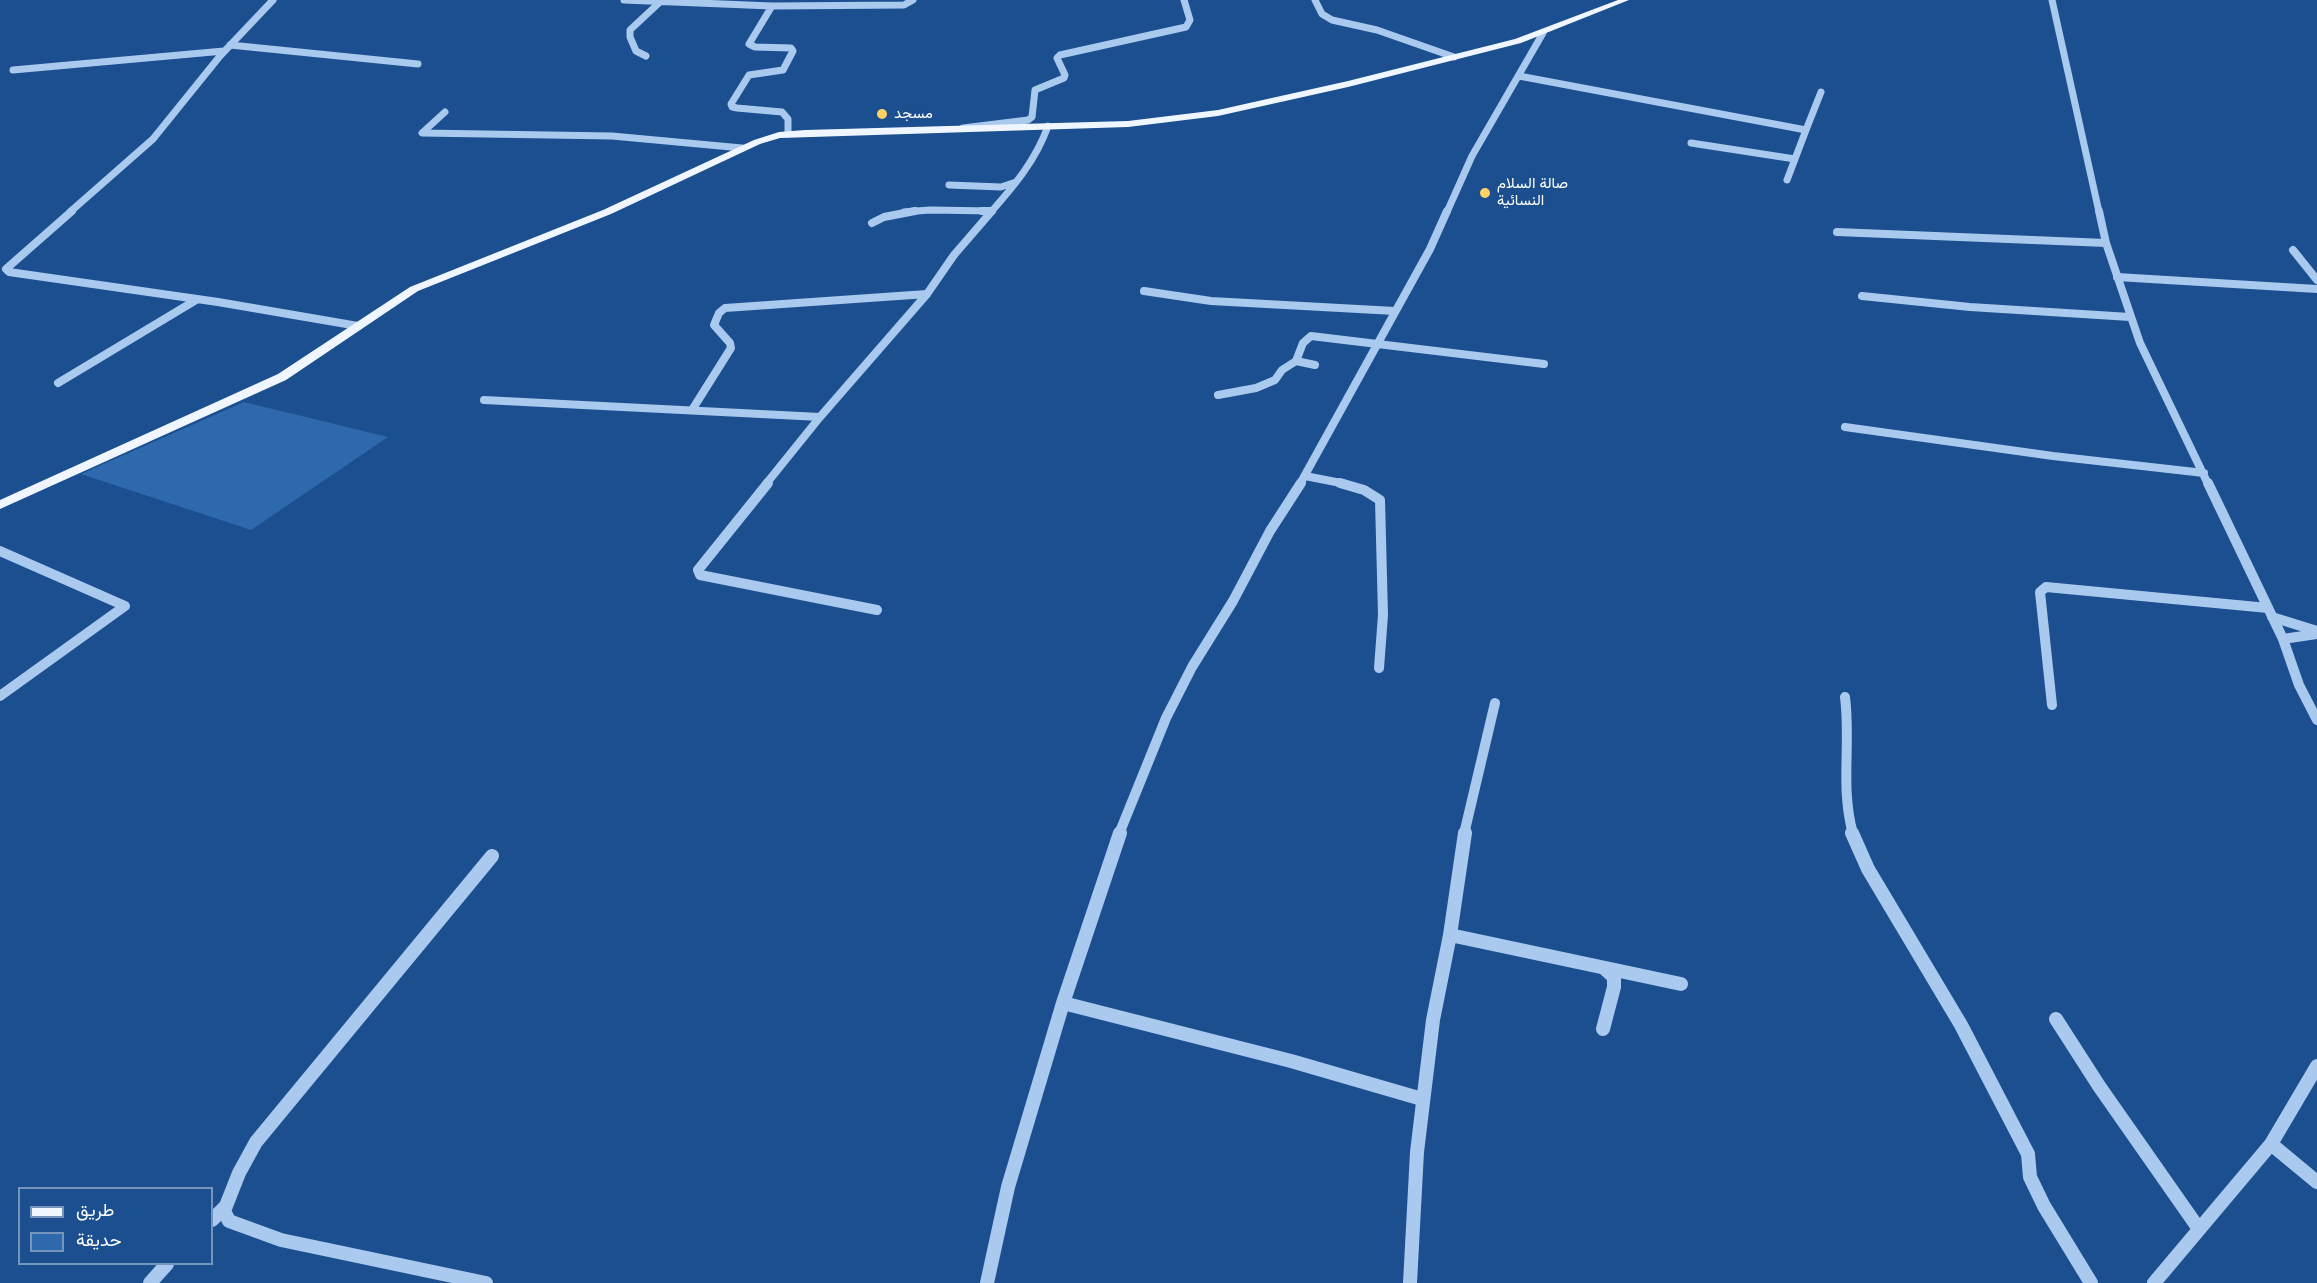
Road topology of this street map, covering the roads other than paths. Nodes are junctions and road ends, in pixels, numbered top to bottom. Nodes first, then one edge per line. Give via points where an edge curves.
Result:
1 (273, 0) edge
2 (624, 0) edge
3 (913, 0) edge
4 (1184, 0) edge
5 (1315, 0) edge
6 (1625, 0) edge
7 (2052, 0) edge
8 (660, 2) junction
9 (772, 6) junction
10 (1544, 33) junction
11 (227, 48) junction
12 (646, 56) dead end
13 (1454, 57) junction
14 (418, 64) dead end
15 (13, 70) dead end
16 (1519, 76) junction
17 (1821, 92) dead end
18 (445, 112) dead end
19 (1048, 126) junction
20 (960, 128) junction
21 (1806, 130) junction
22 (788, 134) junction
23 (1691, 142) dead end
24 (742, 148) junction
25 (1795, 159) junction
26 (1787, 180) dead end
27 (1017, 182) junction
28 (949, 185) dead end
29 (992, 211) junction
30 (872, 223) dead end
31 (1838, 232) dead end
32 (2106, 243) junction
33 (2294, 250) dead end
34 (2117, 277) junction
35 (2317, 280) edge
36 (2317, 289) edge
37 (1143, 291) dead end
38 (927, 294) junction
39 (1862, 296) dead end
40 (196, 300) junction
41 (1395, 311) junction
42 (2130, 317) junction
43 (358, 326) junction
44 (1376, 345) junction
45 (1296, 361) junction
46 (1544, 364) dead end
47 (1315, 365) dead end
48 (58, 383) dead end
49 (1218, 395) dead end
50 (484, 400) dead end
51 (692, 410) junction
52 (820, 417) junction
53 (1845, 427) dead end
54 (2204, 473) junction
55 (1305, 476) junction
56 (0, 505) edge
57 (0, 550) edge
58 (877, 610) dead end
59 (2270, 612) junction
60 (2317, 632) edge
61 (2283, 639) junction
62 (1379, 668) dead end
63 (0, 696) edge
64 (1845, 697) dead end
65 (1495, 703) dead end
66 (2052, 705) dead end
67 (2317, 720) edge
68 (492, 856) dead end
69 (1450, 934) junction
70 (1599, 965) junction
71 (1681, 984) dead end
72 (1063, 1003) junction
73 (2056, 1019) dead end
74 (1603, 1029) dead end
75 (2317, 1066) edge
76 (1422, 1099) junction
77 (2271, 1144) junction
78 (2317, 1182) edge
79 (226, 1206) junction
80 (213, 1219) edge
81 (2199, 1229) junction
82 (165, 1265) edge
83 (150, 1283) edge
84 (486, 1283) edge
85 (987, 1283) edge
86 (1410, 1283) edge
87 (2091, 1283) edge
88 (2154, 1283) edge

1 - 11 street
2 - 8 street
3 - 9 street via 904,5
4 - 20 street via 1190,20 1186,27 1060,55 1057,58 1064,78 1035,90 1032,117 1028,120
5 - 13 street via 1326,18 1377,30
6 - 10 main road
7 - 32 street
8 - 9 street
8 - 12 street via 630,30 636,51
9 - 22 street via 749,44 793,51 783,70 749,75 731,104 785,113
10 - 13 main road
10 - 16 street
11 - 14 street
11 - 15 street
11 - 40 street via 153,139 6,269
13 - 19 main road via 1199,116
16 - 21 street
16 - 41 street via 1477,146 1430,249
17 - 21 street
18 - 24 street via 422,133 612,135
19 - 20 main road
19 - 27 street via 1041,146
20 - 22 main road
21 - 25 street
22 - 24 main road
23 - 25 street
24 - 43 main road via 607,212 414,289
25 - 26 street
27 - 28 street via 1001,187
27 - 29 street
29 - 30 street via 907,212
29 - 38 street
31 - 32 street
32 - 34 street
33 - 35 street
34 - 36 street
34 - 42 street
37 - 41 street via 1164,297 1231,303
38 - 51 street via 725,308 714,325 731,348
38 - 52 street
39 - 42 street
40 - 43 street
40 - 48 street
41 - 44 street
42 - 54 street
43 - 56 main road via 282,377
44 - 45 street via 1311,336
44 - 46 street
44 - 55 street
45 - 47 street
45 - 49 street via 1275,380
50 - 51 street
51 - 52 street
52 - 58 street via 698,573
53 - 54 street
54 - 59 street
55 - 62 street via 1364,490 1380,501 1383,615
55 - 72 street via 1166,718 1117,839
57 - 63 street via 125,606
59 - 60 street
59 - 61 street
59 - 66 street via 2046,587 2040,592
60 - 61 street
61 - 67 street via 2299,685
64 - 87 street via 1846,810 1854,838 1868,869 1961,1025 2028,1154 2030,1177 2044,1206
65 - 69 street via 1465,830
68 - 79 street via 256,1142
69 - 70 street
69 - 76 street
70 - 71 street
70 - 74 street via 1614,977
72 - 76 street
72 - 85 street via 1008,1187
73 - 81 street
75 - 77 street
76 - 86 street
77 - 78 street
77 - 81 street
79 - 80 street
79 - 84 street via 229,1221 281,1240
81 - 88 street
82 - 83 street

